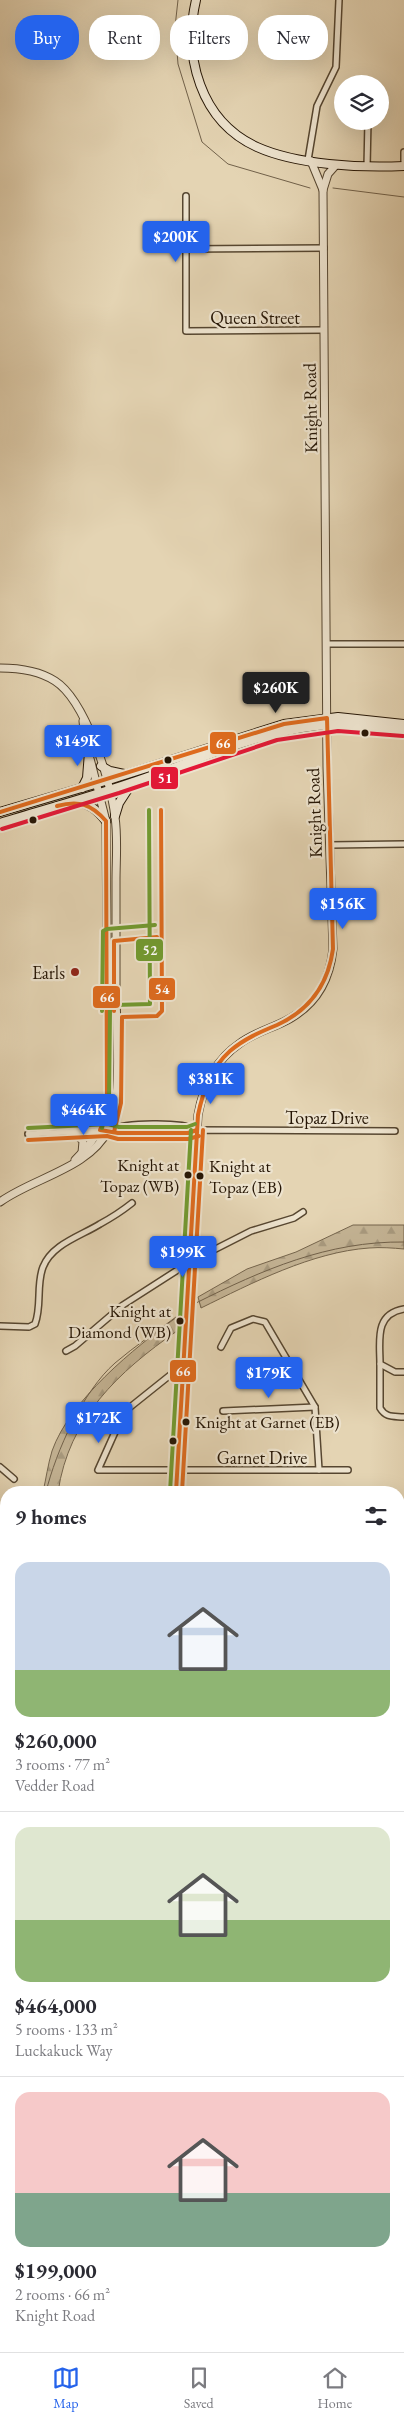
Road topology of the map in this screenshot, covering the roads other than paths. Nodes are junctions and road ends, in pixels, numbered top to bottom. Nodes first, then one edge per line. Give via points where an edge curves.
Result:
1 (196, 0) edge
2 (338, 0) edge
3 (194, 15) edge
4 (193, 60) edge
5 (368, 130) edge
6 (404, 152) edge
7 (309, 160) junction
8 (336, 165) junction
9 (404, 166) edge
10 (367, 167) junction
11 (323, 190) junction
12 (186, 196) dead end
13 (324, 248) junction
14 (186, 250) junction
15 (324, 330) junction
16 (326, 644) junction
17 (404, 644) edge
18 (0, 668) edge
19 (82, 716) junction
20 (327, 722) junction
21 (404, 724) edge
22 (404, 730) edge
23 (89, 752) junction
24 (102, 766) junction
25 (126, 775) junction
26 (102, 782) junction
27 (132, 782) junction
28 (82, 788) junction
29 (104, 791) junction
30 (74, 801) junction
31 (0, 812) edge
32 (115, 816) junction
33 (106, 821) junction
34 (0, 824) edge
35 (404, 844) edge
36 (330, 845) junction
37 (100, 1130) junction
38 (108, 1130) junction
39 (197, 1130) junction
40 (73, 1131) junction
41 (395, 1131) dead end
42 (28, 1134) dead end
43 (82, 1153) junction
44 (70, 1164) junction
45 (0, 1202) edge
46 (132, 1203) dead end
47 (303, 1212) dead end
48 (190, 1262) junction
49 (404, 1309) edge
50 (0, 1326) edge
51 (221, 1347) dead end
52 (66, 1351) dead end
53 (184, 1364) junction
54 (380, 1364) junction
55 (404, 1372) edge
56 (315, 1407) junction
57 (224, 1411) dead end
58 (404, 1416) edge
59 (0, 1467) edge
60 (319, 1470) junction
61 (348, 1470) dead end
62 (176, 1471) junction
63 (14, 1479) dead end
64 (176, 1486) edge

1 - 3 main road
2 - 7 street via 336,67 317,106
4 - 7 main road via 203,92 227,126 257,147
5 - 10 street
6 - 9 street
7 - 8 main road
7 - 11 street, Knight Road
8 - 10 main road
8 - 11 street, Knight Road via 328,174
9 - 10 main road
11 - 13 street, Knight Road
12 - 14 street
13 - 14 street
13 - 15 street, Knight Road
14 - 15 street, Queen Street via 186,331
15 - 16 street, Knight Road
16 - 17 street
16 - 20 street, Knight Road
18 - 19 street via 42,674 55,681 66,690
19 - 23 street
19 - 24 street via 93,736
20 - 21 main road
20 - 22 main road
20 - 25 main road via 284,724
20 - 27 main road via 284,731
20 - 36 street, Knight Road
23 - 26 street
23 - 28 main road via 87,778
24 - 25 main road
24 - 26 street
25 - 26 main road
26 - 28 main road
26 - 29 street
27 - 29 main road
27 - 32 main road
28 - 31 main road
29 - 30 main road
29 - 32 street
29 - 33 street
30 - 33 main road via 90,805
30 - 34 main road
32 - 38 street via 116,1086 113,1118
33 - 37 street via 107,1103
35 - 36 street
36 - 39 street, Knight Road via 333,949 328,977 310,1003 291,1018 238,1044 218,1062 202,1095
37 - 38 street, Topaz Drive
37 - 40 street, Topaz Drive
37 - 43 street
38 - 39 street, Topaz Drive via 118,1133
38 - 44 street via 91,1153
39 - 41 street, Topaz Drive
39 - 48 street, Knight Road
40 - 42 street, Topaz Drive
40 - 43 street via 83,1141
43 - 44 street
44 - 45 street
46 - 50 street via 51,1255 41,1274 35,1324 29,1327
47 - 48 street via 252,1231
48 - 52 street via 123,1305
48 - 53 street, Knight Road
49 - 54 street via 389,1314 381,1325
51 - 56 street via 231,1328 253,1319 265,1322
53 - 62 street, Knight Road
53 - 62 street, Garnet Drive via 124,1412 98,1470
54 - 55 street via 395,1372
54 - 58 street via 380,1408 389,1416
56 - 57 street
56 - 60 street
59 - 63 street
60 - 61 street, Garnet Drive
60 - 62 street, Garnet Drive
62 - 64 street, Knight Road

